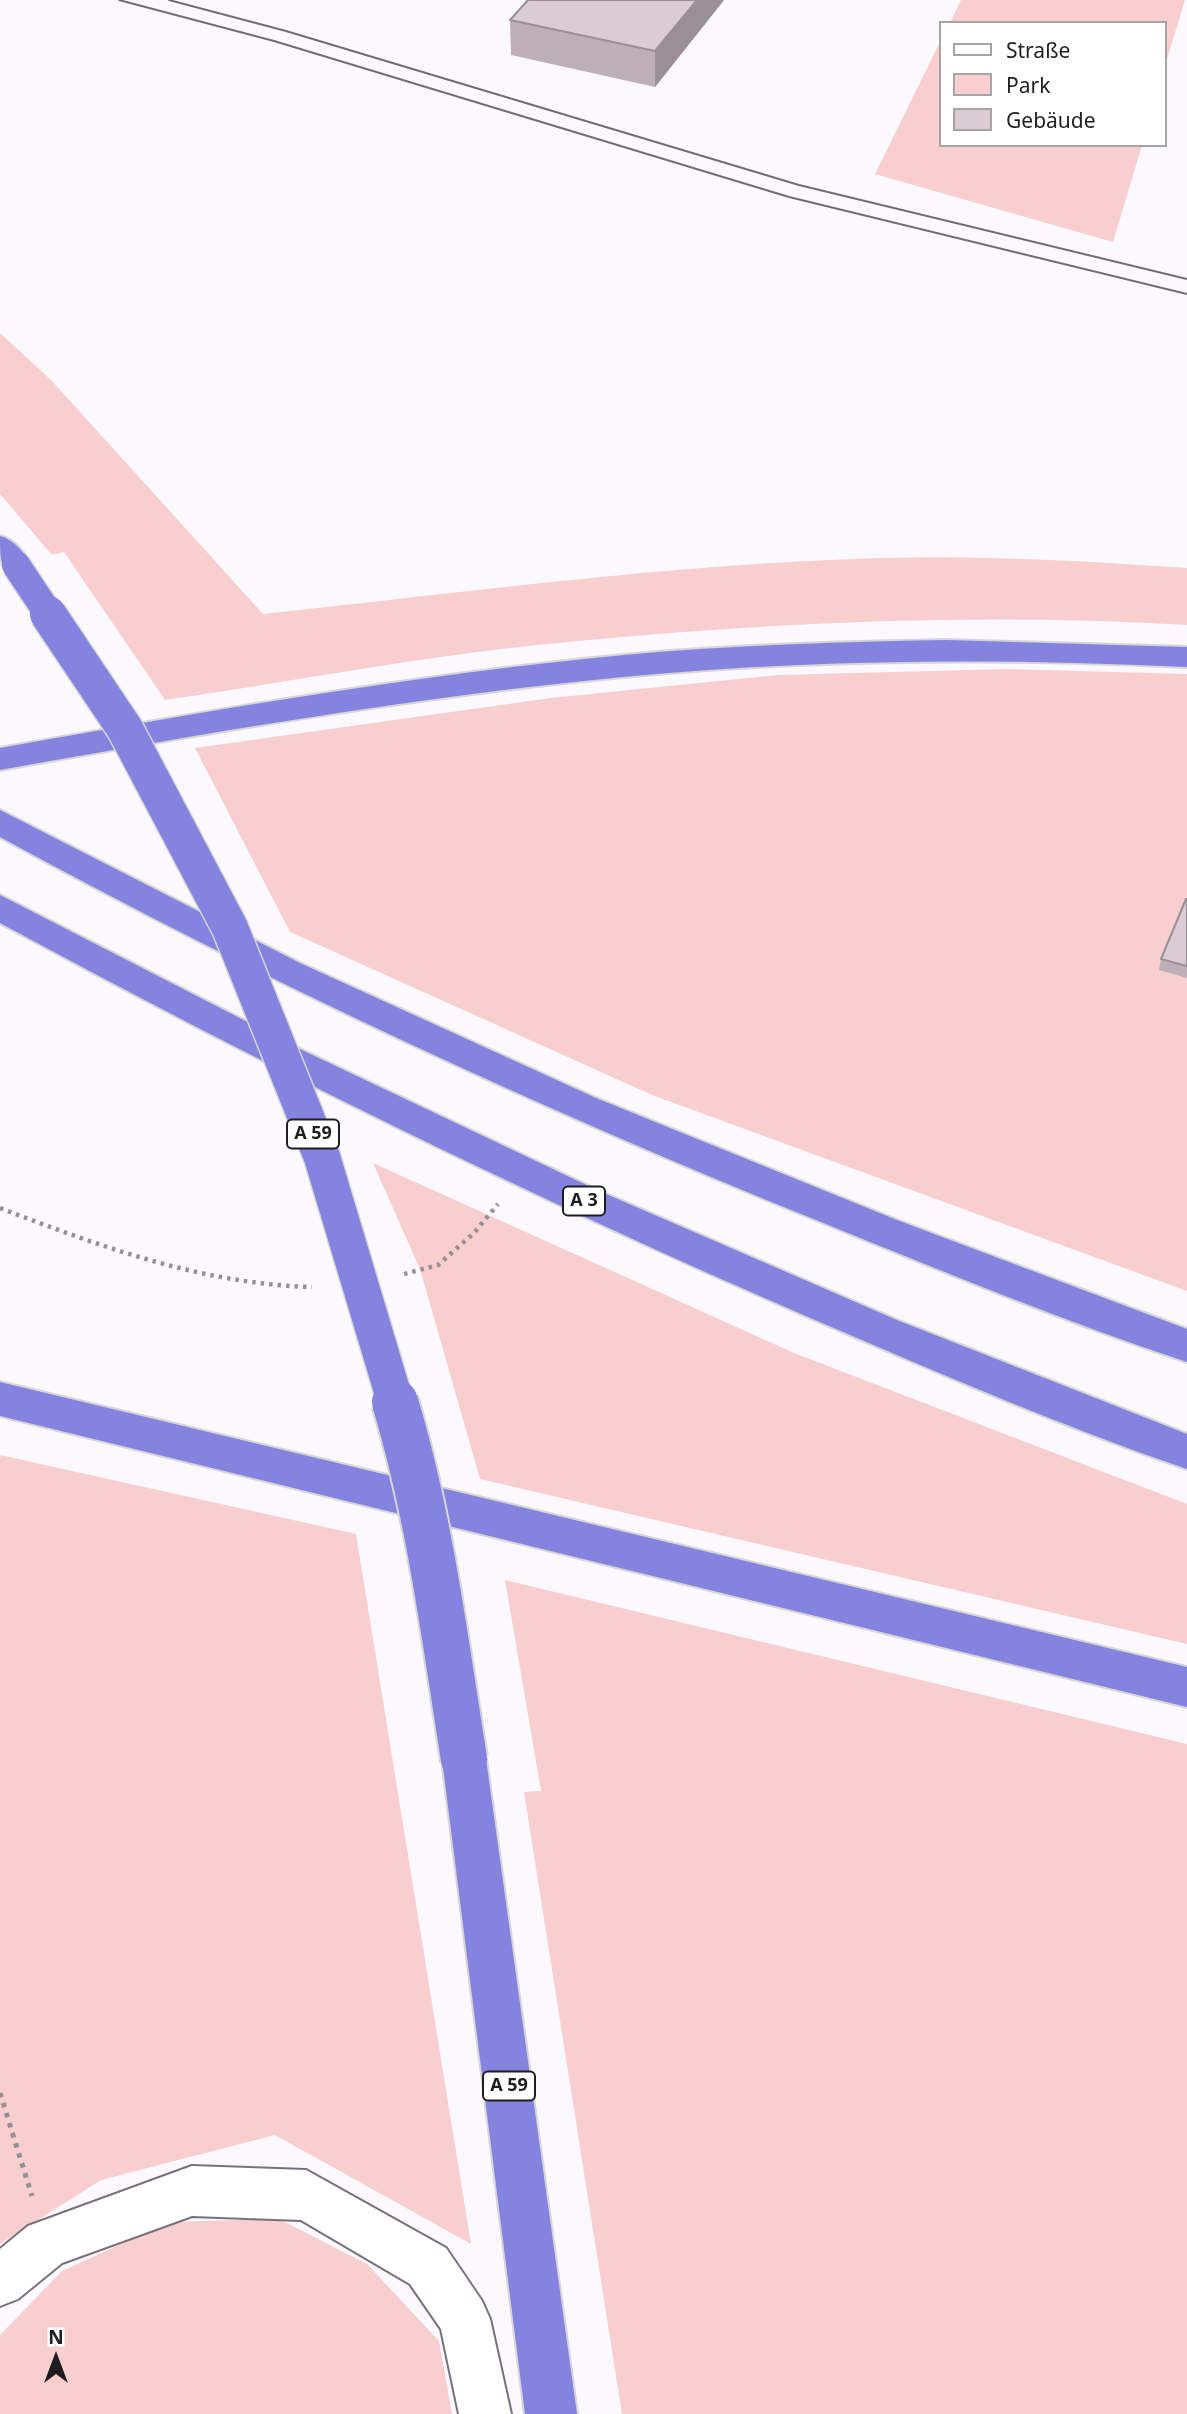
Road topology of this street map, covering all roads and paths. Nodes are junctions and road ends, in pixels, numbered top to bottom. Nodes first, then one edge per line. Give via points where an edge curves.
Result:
1 (8, 555) edge
2 (1187, 657) edge
3 (0, 759) edge
4 (0, 822) edge
5 (0, 907) edge
6 (522, 1174) junction
7 (0, 1208) edge
8 (399, 1275) dead end
9 (320, 1287) dead end
10 (1187, 1346) edge
11 (0, 1399) edge
12 (1187, 1452) edge
13 (1187, 1687) edge
14 (0, 2093) edge
15 (46, 2244) junction
16 (0, 2281) edge
17 (485, 2414) edge
18 (551, 2414) edge

1 - 18 highway, A 59, bridge via 125,729 224,917 322,1157 406,1439 439,1601 464,1759
2 - 3 highway via 1060,649 802,654 547,674 276,710
4 - 10 highway via 258,958 429,1040 691,1155 935,1254
5 - 6 highway, A 3 via 190,1010
6 - 8 path via 474,1233 438,1265
6 - 12 highway, A 3 via 828,1309
7 - 9 path via 89,1242 219,1280
11 - 13 highway
14 - 15 path
15 - 16 lane
15 - 17 lane via 192,2191 306,2195 428,2266 464,2319

